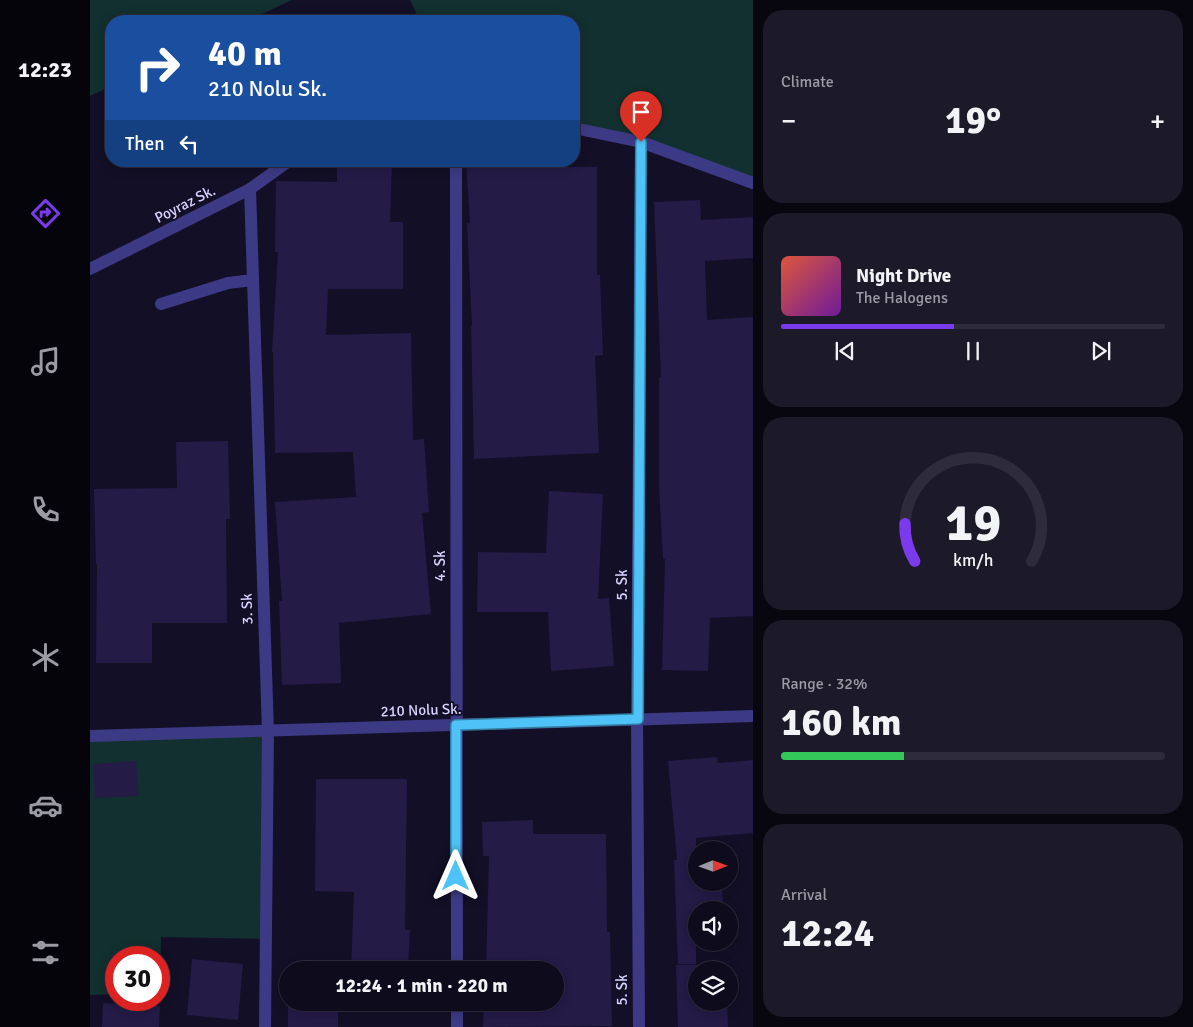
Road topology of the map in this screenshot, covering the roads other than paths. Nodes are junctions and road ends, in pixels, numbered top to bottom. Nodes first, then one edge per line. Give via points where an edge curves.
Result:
1 (580, 129) edge
2 (641, 142) junction
3 (281, 167) edge
4 (456, 167) edge
5 (753, 183) edge
6 (250, 189) junction
7 (90, 269) edge
8 (253, 280) junction
9 (161, 304) dead end
10 (753, 716) edge
11 (638, 719) junction
12 (456, 725) junction
13 (268, 731) junction
14 (90, 736) edge
15 (456, 961) edge
16 (457, 1011) edge
17 (265, 1027) edge
18 (457, 1027) edge
19 (639, 1027) edge

1 - 2 street
2 - 5 street
2 - 11 street, 5. Sk
3 - 6 street, Poyraz Sk.
4 - 12 street, 4. Sk
6 - 7 street, Poyraz Sk.
6 - 8 street, 3. Sk
8 - 9 street
8 - 13 street, 3. Sk
10 - 11 street, 210 Nolu Sk.
11 - 12 street, 210 Nolu Sk.
11 - 19 street, 5. Sk
12 - 13 street, 210 Nolu Sk.
12 - 15 street, 4. Sk
13 - 14 street, 210 Nolu Sk.
13 - 17 street, 3. Sk
16 - 18 street

